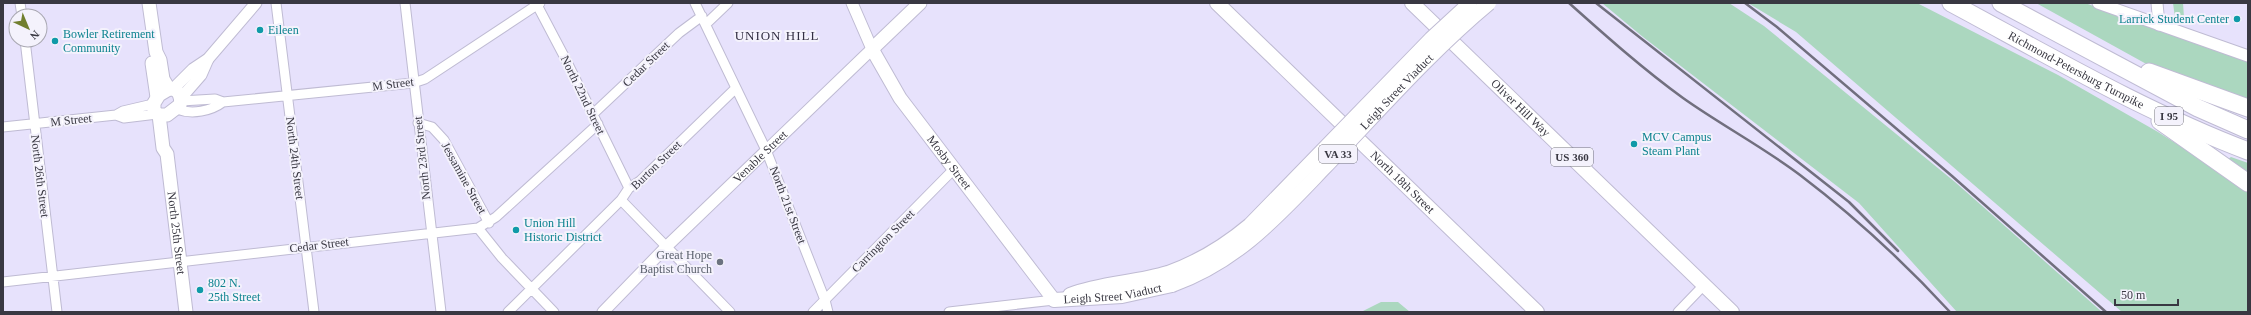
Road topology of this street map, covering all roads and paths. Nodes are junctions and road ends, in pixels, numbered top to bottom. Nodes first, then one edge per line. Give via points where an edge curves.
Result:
1 (149, 3) edge
2 (256, 3) edge
3 (276, 3) edge
4 (405, 3) edge
5 (695, 3) edge
6 (728, 3) edge
7 (852, 3) edge
8 (920, 3) edge
9 (1216, 3) edge
10 (1412, 3) edge
11 (1470, 3) edge
12 (1489, 3) edge
13 (1951, 3) edge
14 (2001, 3) edge
15 (2098, 3) edge
16 (2157, 3) edge
17 (538, 4) edge
18 (704, 20) junction
19 (2158, 25) junction
20 (26, 48) edge
21 (872, 49) junction
22 (2096, 53) junction
23 (2248, 56) edge
24 (2091, 77) junction
25 (413, 83) junction
26 (736, 88) junction
27 (287, 96) junction
28 (168, 103) junction
29 (2248, 108) edge
30 (593, 114) junction
31 (418, 123) junction
32 (34, 124) junction
33 (598, 124) junction
34 (3, 127) edge
35 (2248, 130) edge
36 (766, 150) junction
37 (2248, 151) edge
38 (954, 169) junction
39 (2248, 183) edge
40 (629, 188) junction
41 (621, 200) junction
42 (489, 222) junction
43 (478, 228) junction
44 (430, 232) junction
45 (306, 247) junction
46 (666, 248) junction
47 (180, 262) junction
48 (53, 276) junction
49 (1170, 279) junction
50 (3, 282) edge
51 (1704, 285) junction
52 (532, 289) junction
53 (825, 300) junction
54 (1054, 300) junction
55 (57, 312) edge
56 (186, 312) edge
57 (314, 312) edge
58 (441, 312) edge
59 (508, 312) edge
60 (554, 312) edge
61 (603, 312) edge
62 (730, 312) edge
63 (813, 312) edge
64 (828, 312) edge
65 (949, 312) edge
66 (1063, 312) edge
67 (1537, 312) edge
68 (1678, 312) edge
69 (1732, 312) edge

1 - 28 main road, North 25th Street via 156,52 160,60
2 - 28 street via 208,59 201,75
3 - 27 street, North 24th Street
4 - 25 street, North 23rd Street
5 - 18 street, North 21st Street
6 - 18 street, Cedar Street
7 - 21 street, Mosby Street
8 - 21 main road, Venable Street
9 - 67 main road, North 18th Street
10 - 51 main road, Oliver Hill Way / US 360
11 - 49 main road, Leigh Street Viaduct / VA 33, bridge via 1431,39 1250,225 1226,244
12 - 49 main road, Leigh Street Viaduct / VA 33, bridge via 1436,53 1257,236 1220,263
13 - 24 highway, Richmond-Petersburg Turnpike / I 95
14 - 22 highway, Richmond-Petersburg Turnpike / I 95
15 - 19 street
16 - 19 street
17 - 25 street, M Street via 425,79
17 - 30 street, North 22nd Street
18 - 26 street, North 21st Street
18 - 30 street, Cedar Street via 679,33
19 - 23 street
20 - 32 street, North 26th Street
21 - 36 street, Venable Street
21 - 38 main road, Mosby Street via 900,98
22 - 29 highway
22 - 35 highway, Richmond-Petersburg Turnpike / I 95 via 2198,108
24 - 37 highway, Richmond-Petersburg Turnpike / I 95
24 - 39 highway via 2171,128
25 - 27 street, M Street
25 - 31 street, North 23rd Street
26 - 36 street, North 21st Street
26 - 40 street, Burton Street via 640,181
27 - 28 street, M Street via 223,102 214,108 183,111
27 - 45 street, North 24th Street
28 - 32 street, M Street via 123,111 116,115
28 - 47 main road, North 25th Street via 171,148 167,154
30 - 33 street, North 22nd Street
31 - 42 street, Jessamine Street via 432,127 444,140
31 - 44 street, North 23rd Street
32 - 34 street, M Street
32 - 48 street, North 26th Street
33 - 40 street, North 22nd Street
33 - 42 street, Cedar Street
36 - 46 street, Venable Street
36 - 53 street, North 21st Street
38 - 53 street, Carrington Street
38 - 54 main road, Mosby Street
40 - 41 street, Burton Street
41 - 46 street
41 - 52 street, Burton Street
42 - 43 street, Cedar Street
43 - 44 street, Cedar Street
43 - 52 street, Jessamine Street via 487,242
44 - 45 street, Cedar Street
44 - 58 street, North 23rd Street
45 - 47 street, Cedar Street
45 - 57 street, North 24th Street
46 - 61 street, Venable Street
46 - 62 street
47 - 48 street, Cedar Street
47 - 56 main road, North 25th Street
48 - 50 street, Cedar Street
48 - 55 street, North 26th Street
49 - 54 main road, Leigh Street Viaduct / VA 33 via 1126,296
51 - 68 street
51 - 69 main road, Oliver Hill Way / US 360
52 - 59 street, Burton Street
52 - 60 street, Jessamine Street
53 - 63 street, Carrington Street
53 - 64 street, North 21st Street
54 - 65 street
54 - 66 main road, Mosby Street

